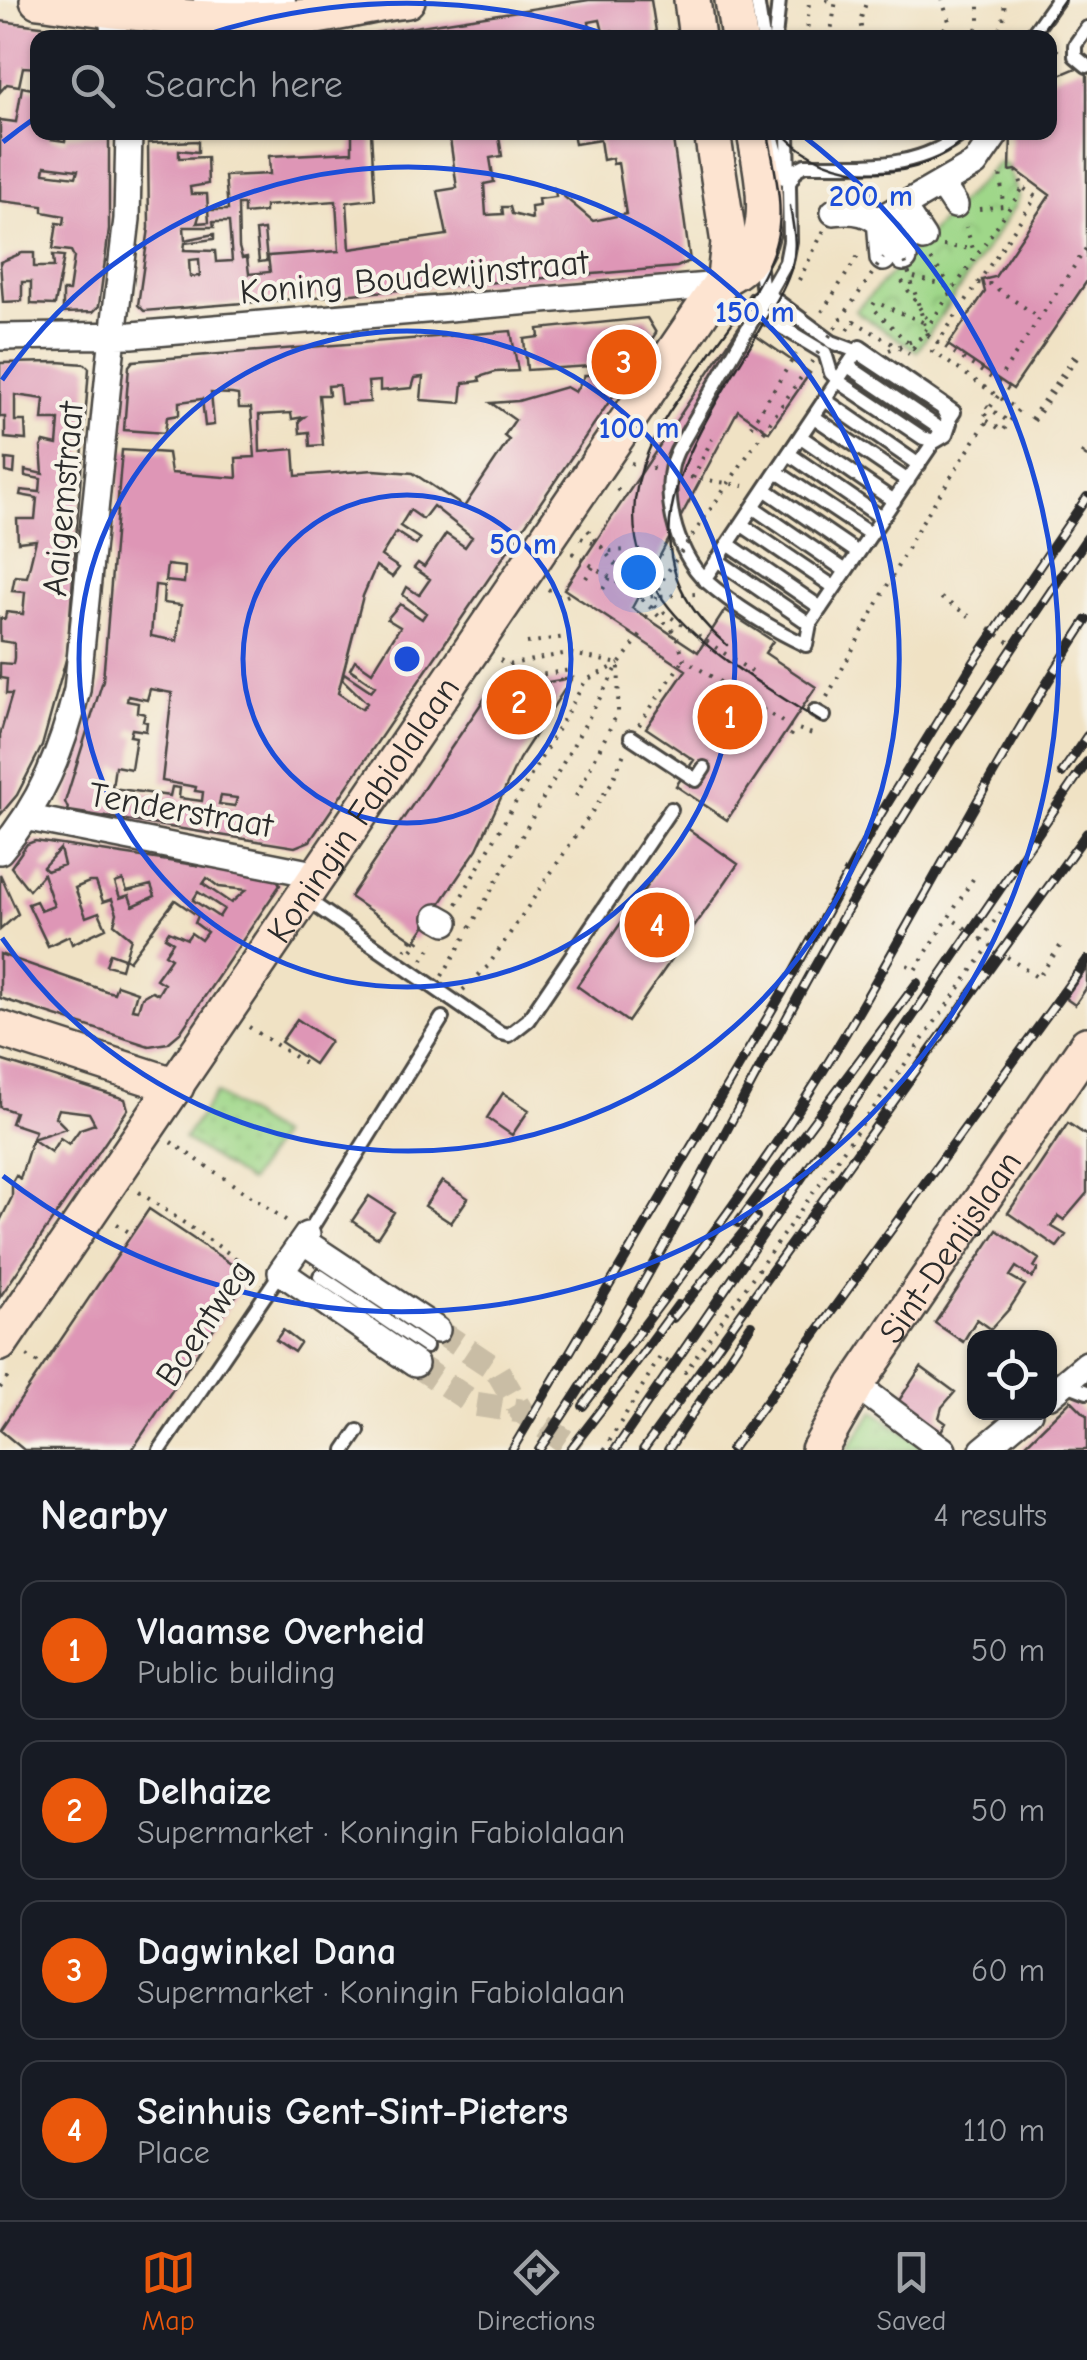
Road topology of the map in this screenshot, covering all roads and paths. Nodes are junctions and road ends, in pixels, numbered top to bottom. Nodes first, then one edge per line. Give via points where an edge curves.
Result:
1 (38, 0) edge
2 (152, 0) edge
3 (289, 0) edge
4 (407, 0) edge
5 (692, 0) edge
6 (733, 0) edge
7 (744, 0) edge
8 (756, 0) edge
9 (766, 0) edge
10 (778, 0) edge
11 (810, 0) edge
12 (826, 0) edge
13 (867, 0) edge
14 (942, 0) edge
15 (980, 0) edge
16 (1005, 0) edge
17 (1058, 0) edge
18 (176, 1) edge
19 (192, 1) edge
20 (836, 1) edge
21 (112, 16) edge
22 (1087, 28) edge
23 (696, 30) edge
24 (753, 30) edge
25 (754, 30) edge
26 (756, 30) edge
27 (757, 30) edge
28 (776, 30) edge
29 (808, 30) edge
30 (831, 30) edge
31 (862, 30) edge
32 (943, 30) edge
33 (975, 30) edge
34 (999, 30) edge
35 (1036, 30) edge
36 (1087, 66) edge
37 (129, 140) edge
38 (713, 140) edge
39 (727, 140) edge
40 (741, 140) edge
41 (756, 140) edge
42 (773, 140) edge
43 (780, 140) edge
44 (788, 140) edge
45 (953, 140) edge
46 (991, 140) edge
47 (999, 162) dead end
48 (1016, 171) dead end
49 (1022, 188) junction
50 (788, 190) junction
51 (955, 203) junction
52 (1004, 209) junction
53 (834, 212) joint
54 (892, 213) junction
55 (1087, 247) edge
56 (976, 249) junction
57 (915, 250) junction
58 (1080, 258) junction
59 (1087, 262) edge
60 (984, 274) junction
61 (798, 280) dead end
62 (722, 281) junction
63 (978, 283) junction
64 (990, 284) junction
65 (946, 286) junction
66 (952, 291) junction
67 (763, 292) junction
68 (753, 307) junction
69 (1040, 318) junction
70 (928, 322) junction
71 (852, 324) dead end
72 (114, 336) junction
73 (928, 336) junction
74 (0, 338) edge
75 (938, 342) junction
76 (888, 350) dead end
77 (909, 354) dead end
78 (1076, 357) dead end
79 (848, 366) junction
80 (997, 382) junction
81 (834, 386) junction
82 (1000, 398) junction
83 (825, 400) junction
84 (986, 406) dead end
85 (814, 417) junction
86 (988, 420) junction
87 (1033, 420) dead end
88 (1009, 422) junction
89 (942, 430) junction
90 (801, 436) junction
91 (712, 439) dead end
92 (1087, 446) edge
93 (930, 448) junction
94 (789, 454) junction
95 (1085, 455) edge
96 (632, 463) dead end
97 (919, 465) junction
98 (670, 472) junction
99 (777, 472) junction
100 (692, 478) junction
101 (908, 481) junction
102 (614, 486) dead end
103 (766, 490) junction
104 (627, 500) dead end
105 (894, 501) junction
106 (754, 508) junction
107 (882, 518) junction
108 (742, 525) junction
109 (586, 527) dead end
110 (870, 534) junction
111 (578, 536) dead end
112 (728, 544) junction
113 (608, 550) junction
114 (628, 550) dead end
115 (569, 551) dead end
116 (858, 553) junction
117 (718, 560) junction
118 (593, 567) junction
119 (846, 571) junction
120 (586, 578) dead end
121 (610, 578) junction
122 (704, 580) junction
123 (642, 586) dead end
124 (544, 587) dead end
125 (834, 588) junction
126 (603, 589) dead end
127 (571, 594) dead end
128 (640, 597) junction
129 (940, 598) dead end
130 (653, 605) junction
131 (821, 608) junction
132 (969, 616) dead end
133 (646, 617) dead end
134 (810, 624) junction
135 (989, 630) dead end
136 (644, 631) dead end
137 (565, 637) dead end
138 (527, 643) dead end
139 (1017, 648) dead end
140 (496, 658) dead end
141 (684, 659) junction
142 (618, 664) junction
143 (571, 670) dead end
144 (752, 672) dead end
145 (532, 676) dead end
146 (796, 727) junction
147 (790, 736) dead end
148 (631, 737) junction
149 (704, 768) dead end
150 (574, 798) dead end
151 (671, 810) dead end
152 (30, 818) junction
153 (0, 851) edge
154 (972, 880) dead end
155 (311, 886) junction
156 (1008, 902) dead end
157 (948, 917) junction
158 (982, 940) junction
159 (1063, 942) dead end
160 (990, 946) junction
161 (424, 958) dead end
162 (449, 965) dead end
163 (907, 965) dead end
164 (453, 1002) junction
165 (442, 1018) dead end
166 (246, 1025) dead end
167 (0, 1030) edge
168 (1087, 1045) edge
169 (306, 1059) dead end
170 (176, 1086) junction
171 (135, 1189) dead end
172 (113, 1221) dead end
173 (132, 1234) dead end
174 (305, 1238) junction
175 (320, 1276) dead end
176 (277, 1278) junction
177 (426, 1347) junction
178 (12, 1348) edge
179 (1087, 1364) edge
180 (43, 1366) dead end
181 (856, 1386) junction
182 (1057, 1389) edge
183 (1057, 1391) edge
184 (1087, 1392) edge
185 (1020, 1420) edge
186 (358, 1431) dead end
187 (990, 1448) edge
188 (160, 1450) edge
189 (345, 1450) edge
190 (604, 1450) edge
191 (818, 1450) edge
192 (943, 1450) edge

1 - 21 street
2 - 18 lane
3 - 19 lane
4 - 21 street via 257,20
5 - 23 street
6 - 24 street
7 - 25 lane
8 - 26 lane
9 - 27 lane
10 - 28 lane
11 - 29 path
12 - 20 path
13 - 31 path
14 - 32 path via 949,21
15 - 33 path
16 - 34 path
17 - 35 lane
20 - 30 path
22 - 36 lane via 1075,46
37 - 72 street, Aaigemstraat
38 - 62 street via 730,257
39 - 68 lane
40 - 67 lane
41 - 62 street, Koningin Fabiolalaan via 765,224 736,272
42 - 50 lane
43 - 50 lane
44 - 50 lane
45 - 50 lane via 916,160 796,169
46 - 51 street
47 - 52 path
48 - 49 path
49 - 52 path
49 - 60 path via 1036,197
50 - 98 lane via 790,241 782,272
51 - 52 path
51 - 54 street
51 - 56 path
52 - 56 path
53 - 54 street
53 - 61 path
54 - 57 street
54 - 57 street
55 - 58 path
56 - 57 path
56 - 66 path
57 - 65 path
57 - 73 path, bridge
57 - 130 path, bridge via 664,578
58 - 59 path
58 - 69 path
60 - 63 path
60 - 64 path
62 - 72 street, Koning Boudewijnstraat
62 - 155 street, Koningin Fabiolalaan
63 - 64 path
63 - 75 path
64 - 69 path
65 - 66 path
65 - 70 path via 898,276
66 - 70 path
67 - 68 lane
67 - 68 lane via 942,408 950,422 946,434 924,438 835,378 825,353
69 - 80 path
70 - 70 path via 875,302 872,307 912,348
71 - 77 path
72 - 74 street, Koning Boudewijnstraat
72 - 152 street, Aaigemstraat via 77,690
73 - 75 path
73 - 76 path, bridge
75 - 80 path
75 - 82 path via 932,351
78 - 87 path
79 - 81 lane
79 - 89 lane
79 - 89 lane via 860,347 954,412
80 - 82 path via 1009,390
81 - 83 lane
81 - 93 lane
82 - 86 path
82 - 88 path via 1018,410
83 - 85 lane
83 - 97 lane
84 - 88 path
85 - 90 lane
85 - 101 lane
86 - 88 path via 1003,431
86 - 146 path via 920,525 812,733
89 - 93 lane
90 - 94 lane
90 - 105 lane
91 - 100 path
92 - 95 path
93 - 97 lane
94 - 99 lane
94 - 107 lane
96 - 98 path
97 - 101 lane
98 - 100 path
98 - 122 lane via 670,508
99 - 103 lane
99 - 110 lane
100 - 103 path
101 - 105 lane
102 - 104 path
103 - 106 lane
103 - 116 lane
105 - 107 lane
106 - 108 lane
106 - 119 lane
107 - 110 lane
108 - 112 lane
108 - 125 lane
109 - 113 path
110 - 116 lane
111 - 113 path
112 - 117 lane
112 - 131 lane
113 - 114 path
113 - 128 path
115 - 118 path
116 - 119 lane
117 - 122 lane
117 - 134 lane
118 - 120 path
118 - 121 path
119 - 125 lane
121 - 126 path
121 - 128 path
122 - 134 lane via 806,645
123 - 128 path
124 - 127 path via 562,598
125 - 131 lane
128 - 141 path via 676,634
129 - 132 path
130 - 133 path, bridge
130 - 144 path, bridge
131 - 134 lane
135 - 139 path
136 - 142 path
137 - 138 path
140 - 142 path via 507,665 568,653
141 - 146 path
141 - 148 path
142 - 150 path via 618,712
142 - 161 path via 586,680
142 - 162 path
143 - 145 path
146 - 147 path
148 - 149 lane via 696,780
148 - 164 path via 612,782 488,966
151 - 164 lane via 518,1031 500,1034
152 - 153 street, Aaigemstraat
152 - 155 street, Tenderstraat
154 - 157 path
155 - 164 lane
155 - 170 street, Koningin Fabiolalaan
156 - 158 path
157 - 158 path
157 - 163 path via 915,970
158 - 160 path
159 - 160 path via 1038,978
160 - 190 path via 685,1372 660,1356
165 - 174 lane
166 - 169 path
167 - 170 street
168 - 181 street, Sint-Denijslaan
170 - 178 street, Koningin Fabiolalaan
171 - 176 path
172 - 173 path
174 - 176 street, Boentweg
174 - 177 street
175 - 177 lane
176 - 177 street
176 - 188 lane, Boentweg
178 - 180 path
179 - 182 street
181 - 191 street, Sint-Denijslaan
181 - 192 street
183 - 184 lane via 1075,1384
185 - 187 street
186 - 189 lane

